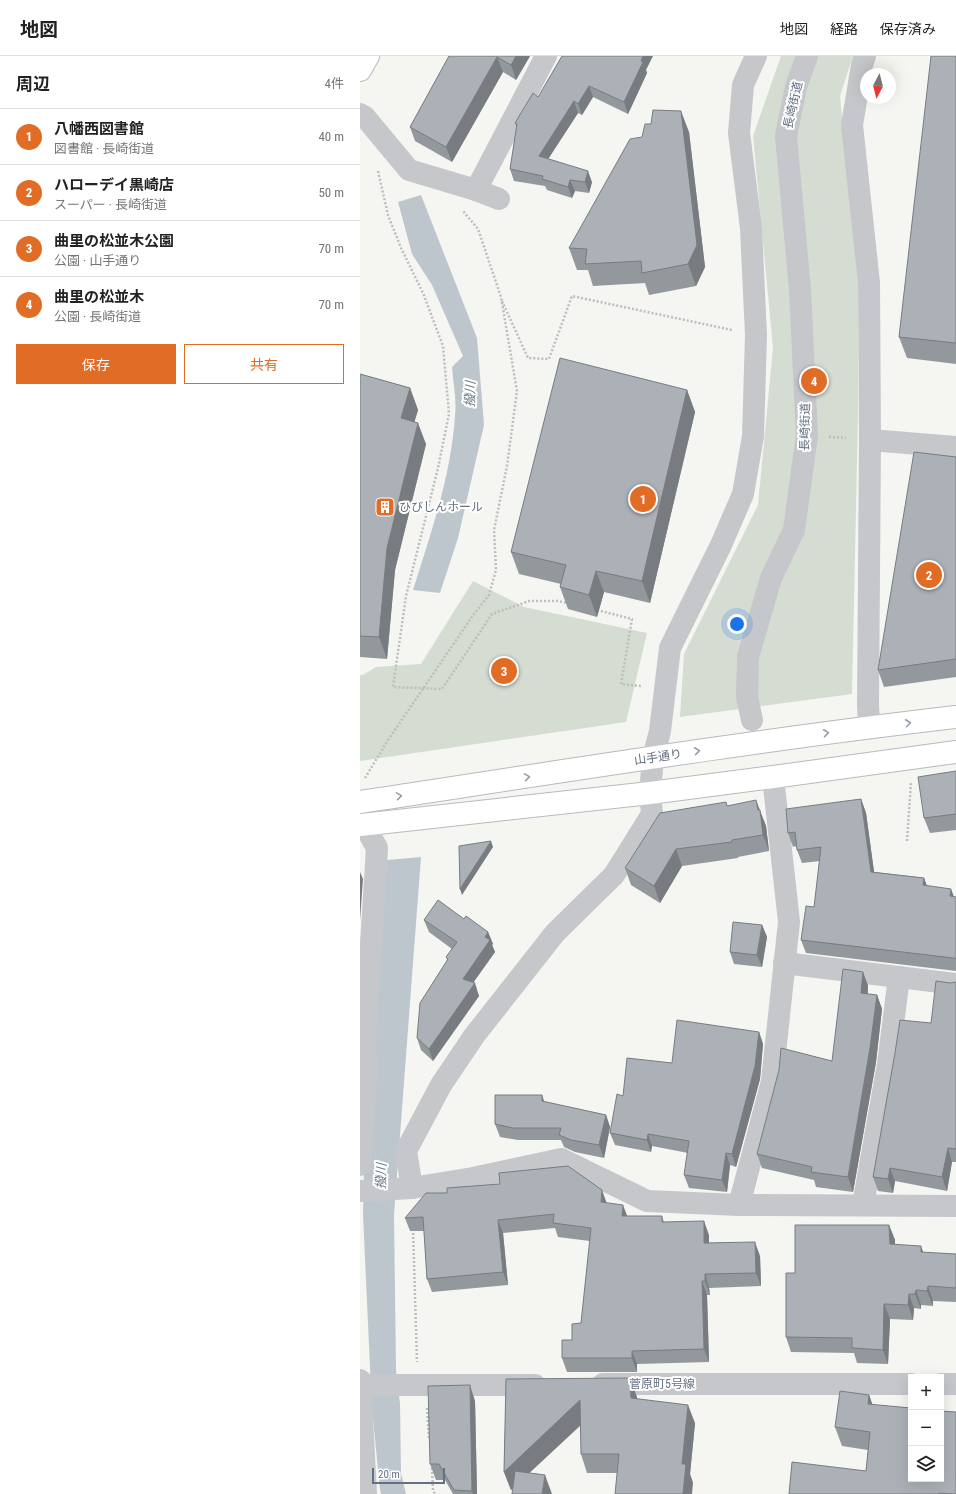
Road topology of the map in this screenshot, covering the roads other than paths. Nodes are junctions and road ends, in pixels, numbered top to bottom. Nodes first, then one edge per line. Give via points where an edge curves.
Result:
1 (368, 56) edge
2 (546, 56) edge
3 (756, 56) edge
4 (807, 56) edge
5 (865, 56) edge
6 (360, 70) edge
7 (360, 114) edge
8 (476, 190) junction
9 (499, 199) dead end
10 (870, 440) junction
11 (956, 447) edge
12 (956, 717) edge
13 (752, 720) dead end
14 (869, 727) junction
15 (956, 752) edge
16 (653, 758) junction
17 (773, 778) junction
18 (650, 793) junction
19 (360, 802) edge
20 (362, 825) edge
21 (784, 963) junction
22 (899, 977) junction
23 (956, 984) edge
24 (360, 1165) edge
25 (412, 1188) junction
26 (360, 1191) edge
27 (739, 1205) junction
28 (863, 1206) junction
29 (956, 1206) edge
30 (360, 1380) edge
31 (552, 1384) edge
32 (584, 1384) edge
33 (908, 1384) edge
34 (944, 1384) edge
35 (956, 1384) edge
36 (360, 1385) edge
37 (366, 1494) edge

1 - 6 street
2 - 8 street
3 - 16 street via 743,84 739,133 751,228 756,335 753,436 743,494 670,648 660,731
4 - 13 street, 長崎街道 via 796,87 786,136 800,290 807,435 794,530 771,578 748,657 747,697
5 - 10 street via 852,125 869,283
7 - 8 street via 409,170
8 - 9 street
10 - 11 street
10 - 14 street
14 -> 12 street, 山手通り
16 -> 14 street, 山手通り
15 - 17 street
16 - 18 street
19 -> 16 street, 山手通り
17 - 18 street
17 - 21 street via 789,922
18 - 20 street
18 - 25 street via 652,814 614,875 554,933 474,1036 441,1085 406,1151
20 - 24 street via 377,848
21 - 22 street
21 - 27 street via 772,1081
22 - 23 street
22 - 28 street via 888,1064
25 - 26 street
25 - 27 street via 561,1159 647,1201
27 - 28 street
28 - 29 street
30 - 36 street
31 - 36 street
32 - 33 street, 菅原町5号線
34 - 35 street
36 - 37 street

